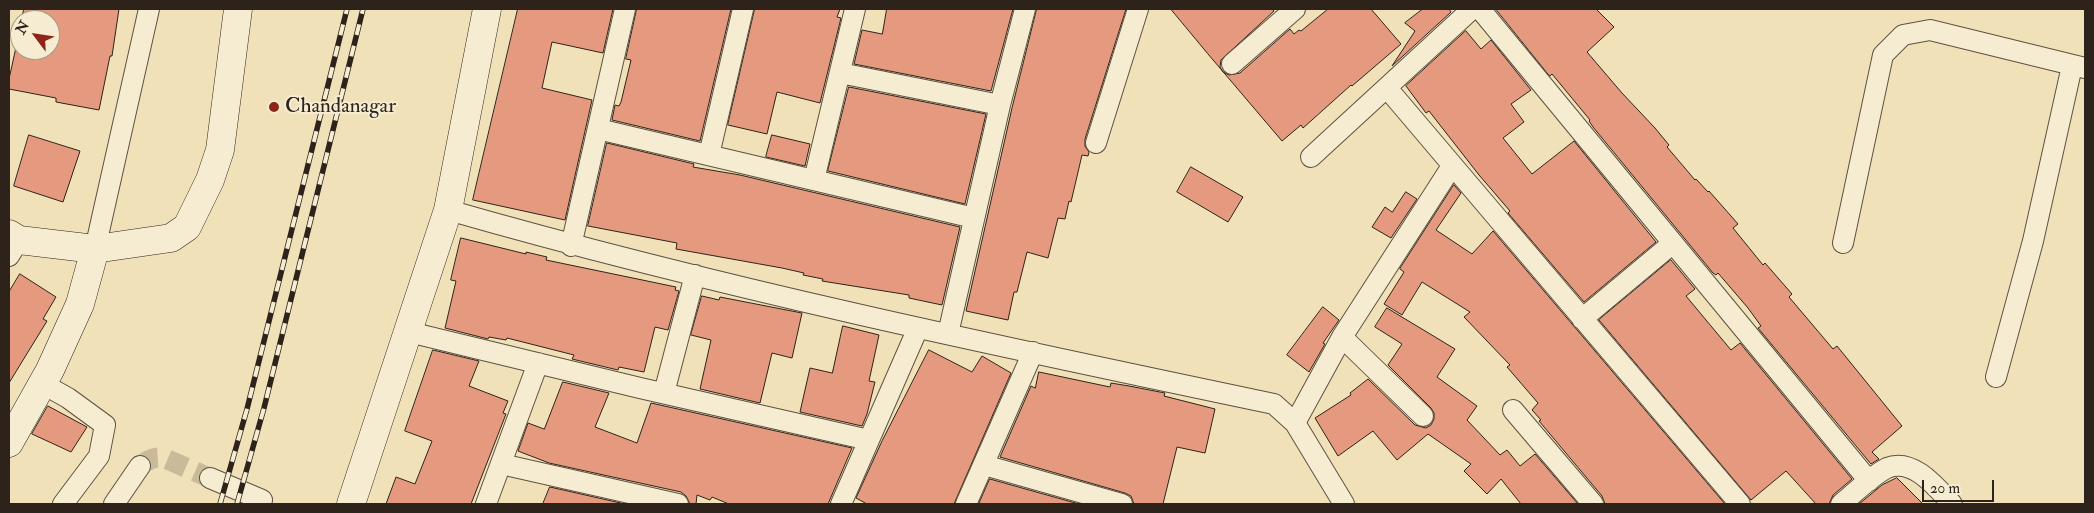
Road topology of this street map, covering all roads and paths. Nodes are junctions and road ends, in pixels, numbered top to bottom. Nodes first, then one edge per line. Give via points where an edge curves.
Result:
1 (149, 9) edge
2 (238, 9) edge
3 (487, 9) edge
4 (626, 9) edge
5 (743, 9) edge
6 (855, 9) edge
7 (1025, 9) edge
8 (1138, 9) edge
9 (1295, 9) edge
10 (1472, 9) edge
11 (1480, 9) edge
12 (1232, 64) dead end
13 (2079, 67) edge
14 (840, 73) junction
15 (1387, 88) junction
16 (1000, 105) junction
17 (598, 129) junction
18 (1096, 143) dead end
19 (709, 155) junction
20 (1311, 157) dead end
21 (1452, 166) junction
22 (814, 180) junction
23 (448, 210) junction
24 (974, 218) junction
25 (12, 243) edge
26 (1673, 243) junction
27 (1843, 243) dead end
28 (571, 246) junction
29 (96, 249) junction
30 (695, 275) junction
31 (1582, 319) junction
32 (918, 328) junction
33 (409, 332) junction
34 (948, 334) junction
35 (1342, 337) junction
36 (1033, 352) junction
37 (538, 363) junction
38 (1996, 377) dead end
39 (43, 384) junction
40 (664, 393) junction
41 (1514, 410) dead end
42 (1422, 416) dead end
43 (1294, 424) junction
44 (869, 440) junction
45 (9, 443) edge
46 (501, 464) junction
47 (984, 465) junction
48 (140, 466) tunnel mouth
49 (210, 478) tunnel mouth
50 (1869, 481) junction
51 (600, 496) edge
52 (262, 500) dead end
53 (63, 504) edge
54 (114, 504) edge
55 (351, 504) edge
56 (486, 504) edge
57 (678, 504) edge
58 (841, 504) edge
59 (966, 504) edge
60 (1122, 504) edge
61 (1344, 504) edge
62 (1593, 504) edge
63 (1740, 504) edge
64 (1841, 504) edge
65 (1952, 504) edge

1 - 29 street
2 - 29 street via 220,150 210,180 187,226 171,238
3 - 23 street
4 - 17 street
5 - 19 street
6 - 14 street
7 - 16 street
8 - 18 street
9 - 12 street
10 - 15 street
11 - 26 street
13 - 27 street via 1930,30 1903,35 1883,55
13 - 38 street
14 - 16 street
14 - 22 street
15 - 20 street
15 - 21 street
16 - 24 street
17 - 19 street
17 - 28 street
19 - 22 street
21 - 31 street
21 - 35 street
22 - 24 street
23 - 28 street
23 - 33 street
24 - 34 street
25 - 29 street
26 - 31 street
26 - 50 street
28 - 30 street
29 - 39 street via 80,304
30 - 32 street
30 - 40 street
31 - 63 street
32 - 34 street
32 - 44 street
33 - 37 street
33 - 55 street
34 - 36 street
35 - 42 street
35 - 43 street
36 - 43 street via 1274,404
36 - 47 street
37 - 40 street
37 - 46 street
39 - 45 street
39 - 53 street via 104,425 98,456
40 - 44 street
41 - 62 street
43 - 61 street
44 - 58 street
46 - 51 street
46 - 56 street
47 - 59 street
47 - 60 street
48 - 54 street
49 - 52 street
50 - 64 street
50 - 65 street via 1888,468 1906,467 1929,480
51 - 57 street

